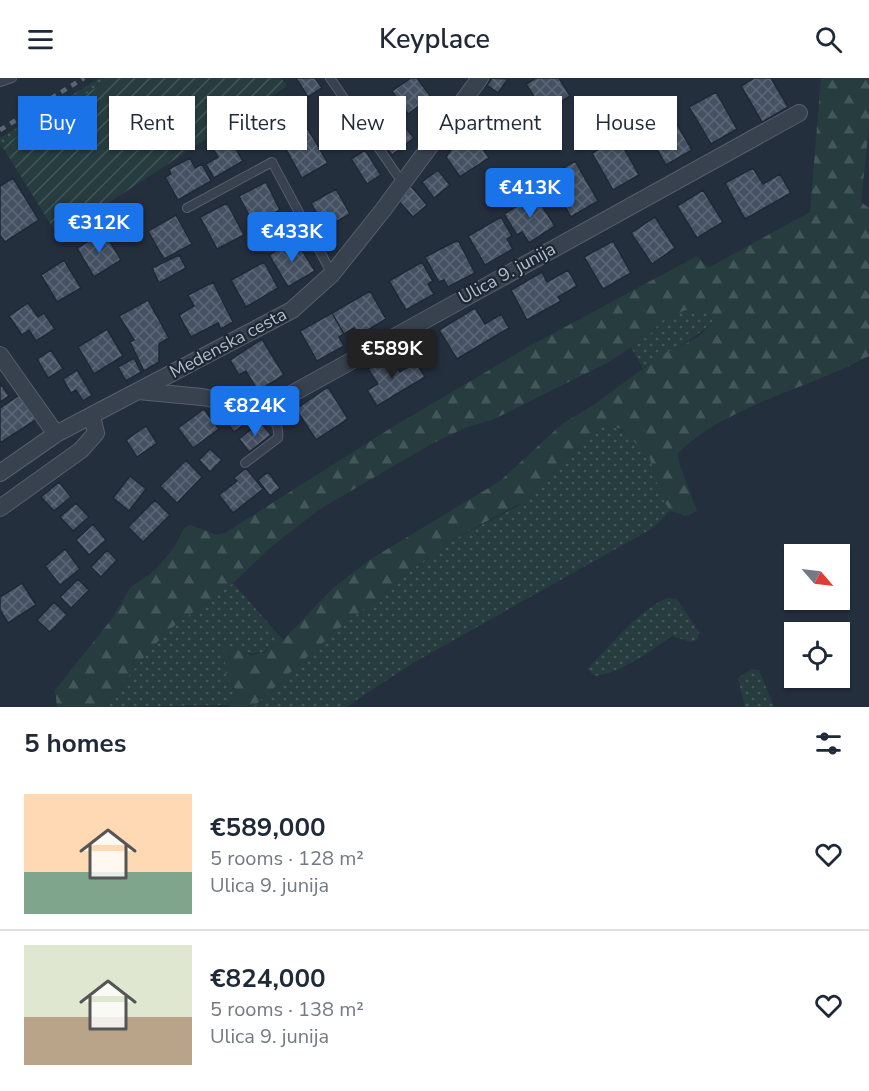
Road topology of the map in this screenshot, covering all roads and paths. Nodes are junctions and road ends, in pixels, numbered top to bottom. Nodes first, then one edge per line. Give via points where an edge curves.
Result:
1 (12, 78) edge
2 (330, 78) edge
3 (480, 78) edge
4 (0, 82) edge
5 (799, 112) dead end
6 (402, 182) junction
7 (188, 208) dead end
8 (332, 274) junction
9 (1, 359) edge
10 (138, 391) junction
11 (262, 408) junction
12 (93, 416) junction
13 (56, 434) junction
14 (245, 463) dead end
15 (0, 473) edge
16 (0, 508) edge

1 - 4 lane
2 - 6 lane
3 - 6 street, Medenska cesta
5 - 11 street, Ulica 9. junija
6 - 8 street, Medenska cesta
7 - 8 lane via 272,162
8 - 10 street, Medenska cesta via 292,310
9 - 13 street
10 - 11 street
10 - 12 street, Medenska cesta
11 - 14 lane via 276,425 278,438
12 - 13 street, Medenska cesta
12 - 16 street via 96,433 81,450
13 - 15 street, Medenska cesta

